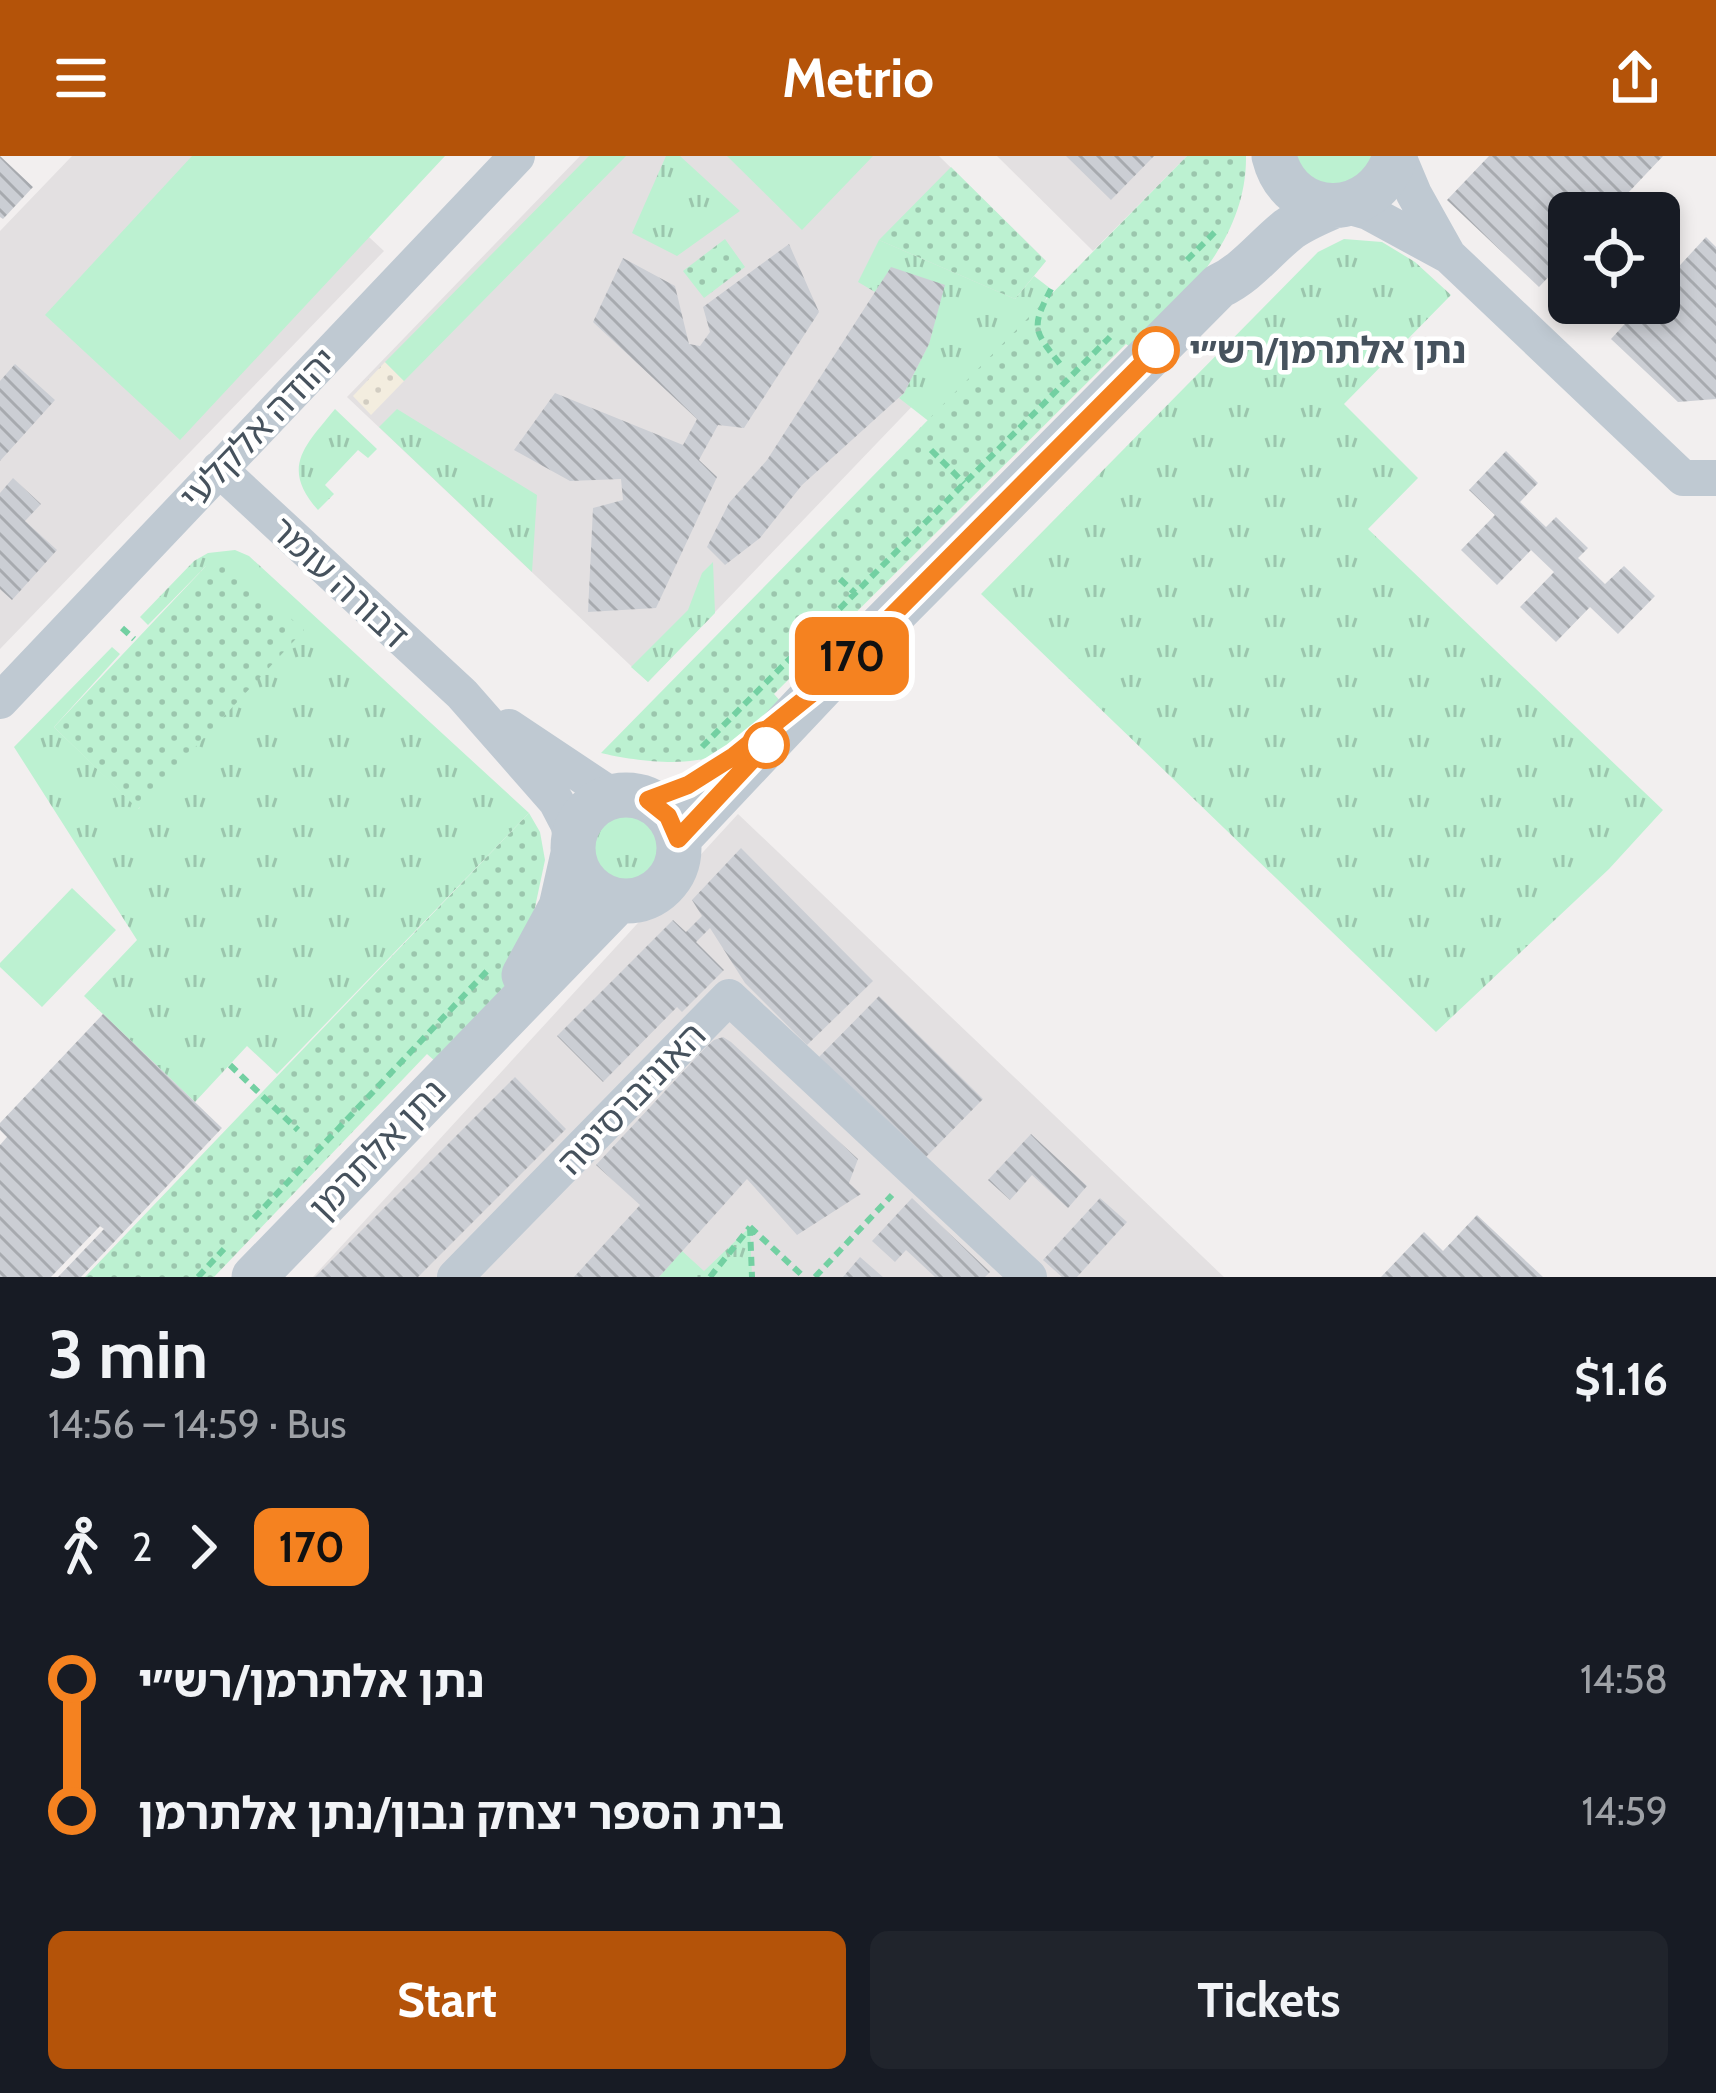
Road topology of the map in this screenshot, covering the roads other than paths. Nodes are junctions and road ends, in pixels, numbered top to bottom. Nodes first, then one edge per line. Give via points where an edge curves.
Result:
1 (517, 156) edge
2 (1396, 156) edge
3 (1275, 160) edge
4 (1338, 206) junction
5 (1449, 256) junction
6 (1202, 275) junction
7 (219, 469) junction
8 (1716, 478) edge
9 (826, 682) junction
10 (462, 694) junction
11 (0, 701) edge
12 (638, 798) junction
13 (678, 839) junction
14 (573, 849) junction
15 (618, 901) junction
16 (500, 1020) junction
17 (242, 1260) edge
18 (455, 1277) edge
19 (1029, 1277) edge

1 - 7 street, יהודה אלקלעי
2 - 4 street via 1379,188
2 - 5 street
3 - 4 street via 1292,190
3 - 6 street via 1252,229 1224,269
4 - 5 street via 1368,212
4 - 6 street via 1289,229 1236,278
5 - 8 street via 1683,478
6 - 9 street
7 - 10 street, דבורה עומר
7 - 11 street, יהודה אלקלעי
9 - 12 street via 688,785
9 - 13 street
10 - 12 street, דבורה עומר via 605,791
10 - 14 street, דבורה עומר via 556,801
12 - 13 street via 668,816
12 - 14 street via 591,809
13 - 15 street via 668,880 646,897
14 - 15 street via 582,878
14 - 16 street, נתן אלתרמן via 561,908
15 - 16 street, נתן אלתרמן
16 - 17 street, נתן אלתרמן
18 - 19 street, האוניברסיטה via 729,997

